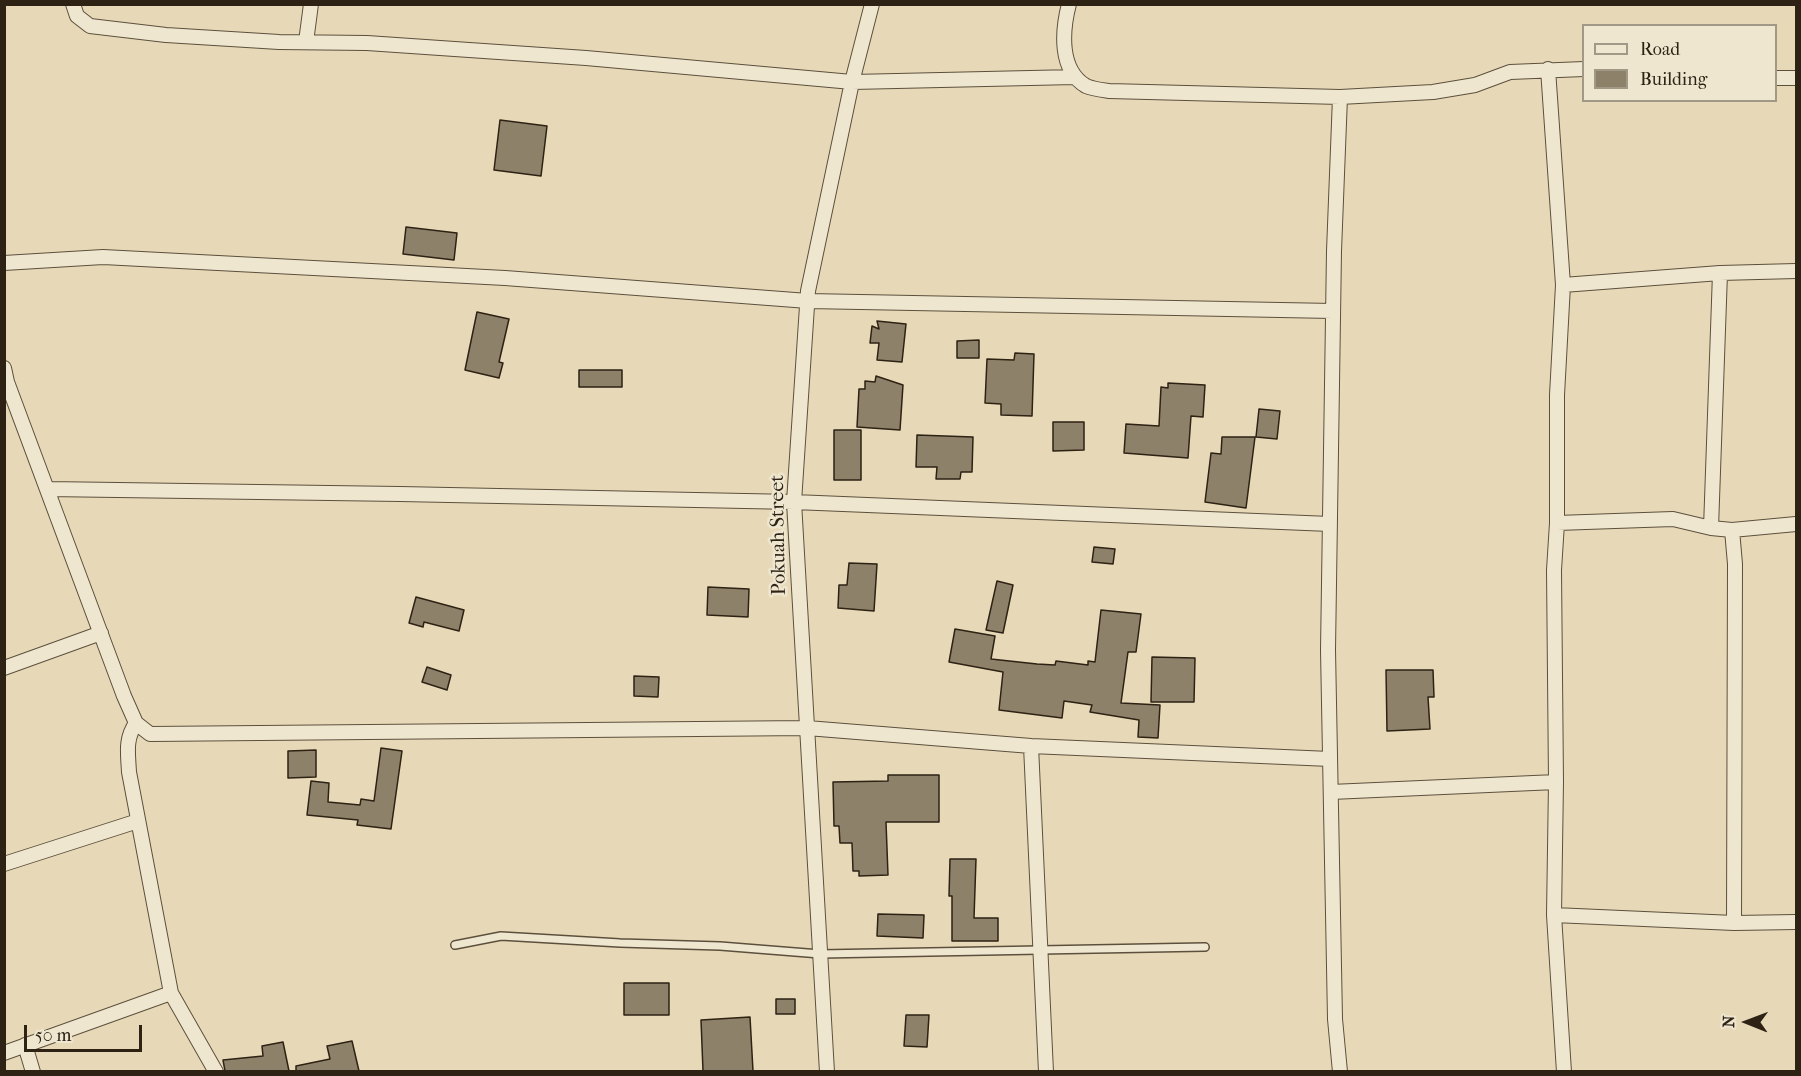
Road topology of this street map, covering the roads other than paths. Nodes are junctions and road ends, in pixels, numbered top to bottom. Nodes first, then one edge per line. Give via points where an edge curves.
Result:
1 (73, 4) edge
2 (311, 4) edge
3 (872, 4) edge
4 (1068, 4) edge
5 (306, 42) junction
6 (1548, 69) junction
7 (1582, 69) edge
8 (1075, 77) junction
9 (1777, 78) edge
10 (1797, 78) edge
11 (852, 82) junction
12 (1340, 97) junction
13 (4, 262) edge
14 (1797, 271) edge
15 (1720, 273) junction
16 (1563, 285) junction
17 (808, 302) junction
18 (1333, 311) junction
19 (4, 368) edge
20 (47, 489) junction
21 (794, 502) junction
22 (1557, 523) junction
23 (1330, 524) junction
24 (1797, 524) edge
25 (1712, 528) junction
26 (1732, 530) junction
27 (101, 633) junction
28 (4, 668) edge
29 (136, 723) junction
30 (807, 728) junction
31 (1030, 746) junction
32 (1330, 759) junction
33 (1556, 782) junction
34 (1331, 792) junction
35 (138, 821) junction
36 (4, 864) edge
37 (1554, 915) junction
38 (1734, 922) junction
39 (1797, 922) edge
40 (455, 945) dead end
41 (1205, 946) dead end
42 (1040, 950) junction
43 (820, 954) junction
44 (171, 993) junction
45 (25, 1045) junction
46 (4, 1053) edge
47 (33, 1071) edge
48 (216, 1071) edge
49 (827, 1071) edge
50 (1046, 1071) edge
51 (1340, 1071) edge
52 (1564, 1071) edge

1 - 5 street via 77,16 90,26 166,35
2 - 5 street
3 - 11 street, Pokuah Street
4 - 8 street via 1064,50
5 - 11 street via 586,58
6 - 7 street
6 - 12 street via 1510,72 1475,85 1433,92
6 - 16 street
8 - 11 street
8 - 12 street via 1088,87 1109,91
9 - 10 street
11 - 17 street, Pokuah Street
12 - 18 street
13 - 17 street via 103,257 505,278
14 - 15 street
15 - 16 street
15 - 25 street
16 - 22 street via 1557,395
17 - 18 street
17 - 21 street, Pokuah Street
18 - 23 street
19 - 20 street
20 - 21 street
20 - 27 street
21 - 23 street
21 - 30 street, Pokuah Street
22 - 25 street via 1673,519
22 - 33 street
23 - 32 street
24 - 26 street
25 - 26 street
26 - 38 street
27 - 28 street
27 - 29 street
29 - 30 street via 150,734 165,735
29 - 35 street via 127,746
30 - 31 street
30 - 43 street, Pokuah Street
31 - 32 street
31 - 42 street
32 - 34 street
33 - 34 street
33 - 37 street
34 - 51 street via 1335,1019
35 - 36 street
35 - 44 street
37 - 38 street
37 - 52 street
38 - 39 street
40 - 43 lane via 501,936
41 - 42 lane
42 - 43 lane
42 - 50 street
43 - 49 street, Pokuah Street
44 - 45 street
44 - 48 street
45 - 46 street
45 - 47 street

